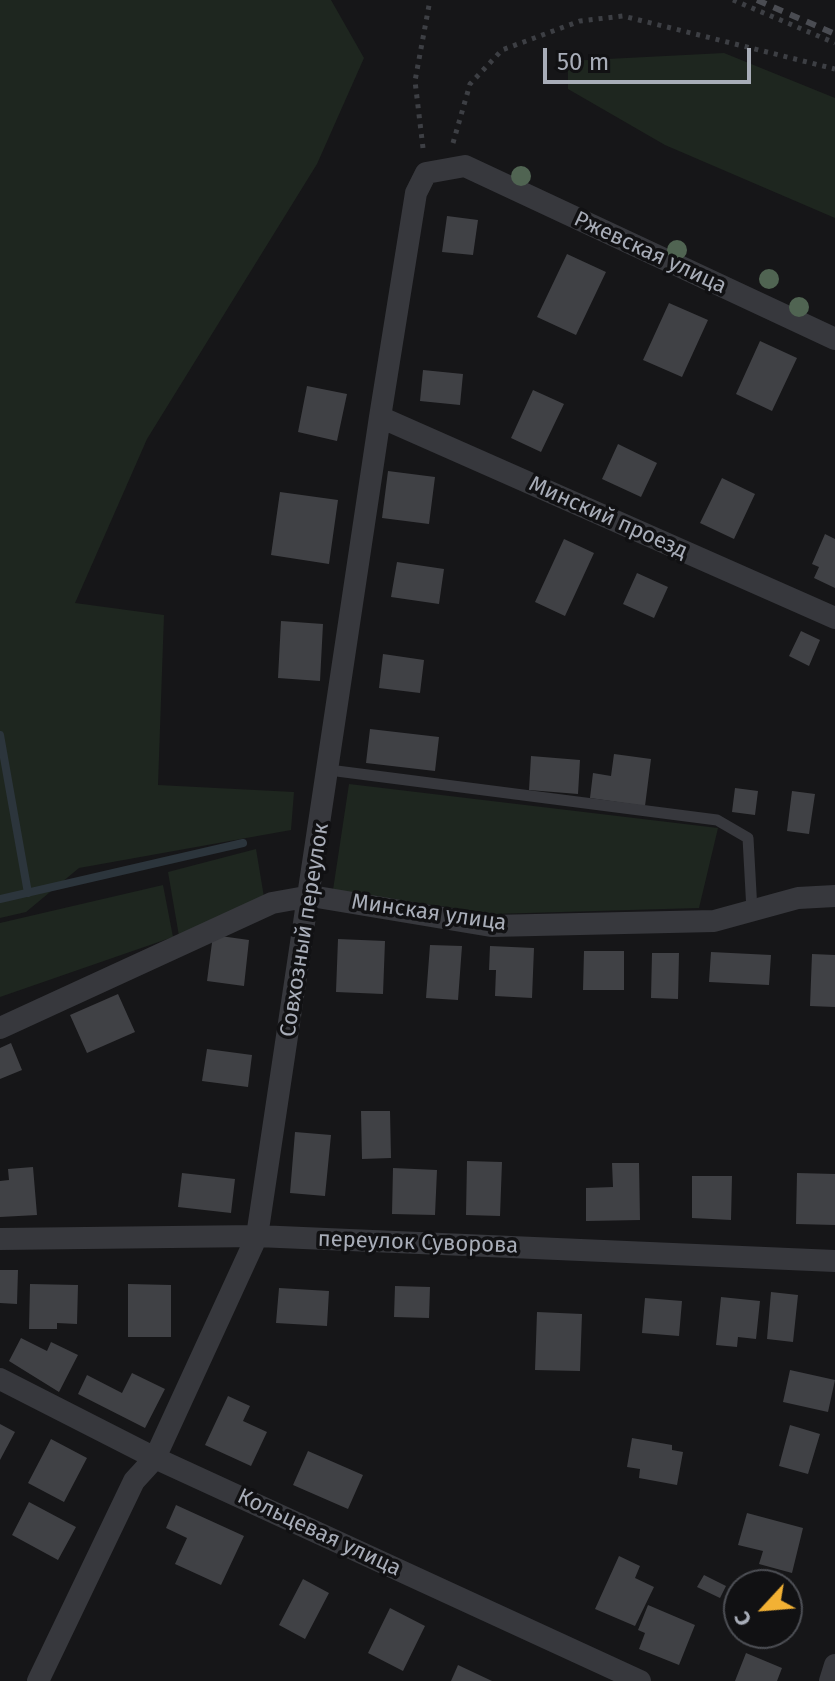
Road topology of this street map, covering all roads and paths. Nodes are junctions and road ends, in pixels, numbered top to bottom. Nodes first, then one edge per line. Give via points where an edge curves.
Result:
1 (430, 0) edge
2 (733, 0) edge
3 (835, 43) edge
4 (835, 69) edge
5 (426, 173) junction
6 (835, 339) edge
7 (380, 417) junction
8 (835, 618) edge
9 (329, 770) junction
10 (311, 896) junction
11 (835, 896) edge
12 (752, 911) junction
13 (0, 1028) edge
14 (257, 1236) junction
15 (0, 1239) edge
16 (835, 1261) edge
17 (0, 1379) edge
18 (155, 1458) junction
19 (835, 1665) edge
20 (38, 1681) edge
21 (640, 1681) edge
22 (830, 1681) edge

1 - 5 path via 415,81
2 - 3 path
4 - 5 path via 623,16 580,21 502,50 470,84 452,148
5 - 6 street, Ржевская улица via 465,166
5 - 7 street, Совхозный переулок via 416,193
7 - 8 street, Минский проезд
7 - 9 street, Совхозный переулок
9 - 10 street, Совхозный переулок
9 - 12 lane via 717,820 748,838
10 - 12 street, Минская улица via 491,926 714,921
10 - 13 street, Минская улица via 272,903
10 - 14 street, Совхозный переулок
11 - 12 street, Минская улица via 798,898
14 - 15 street, переулок Суворова
14 - 16 street, переулок Суворова
14 - 18 street, Совхозный переулок
17 - 18 street, Кольцевая улица
18 - 20 street, Совхозный переулок via 134,1481
18 - 21 street, Кольцевая улица
19 - 22 street

